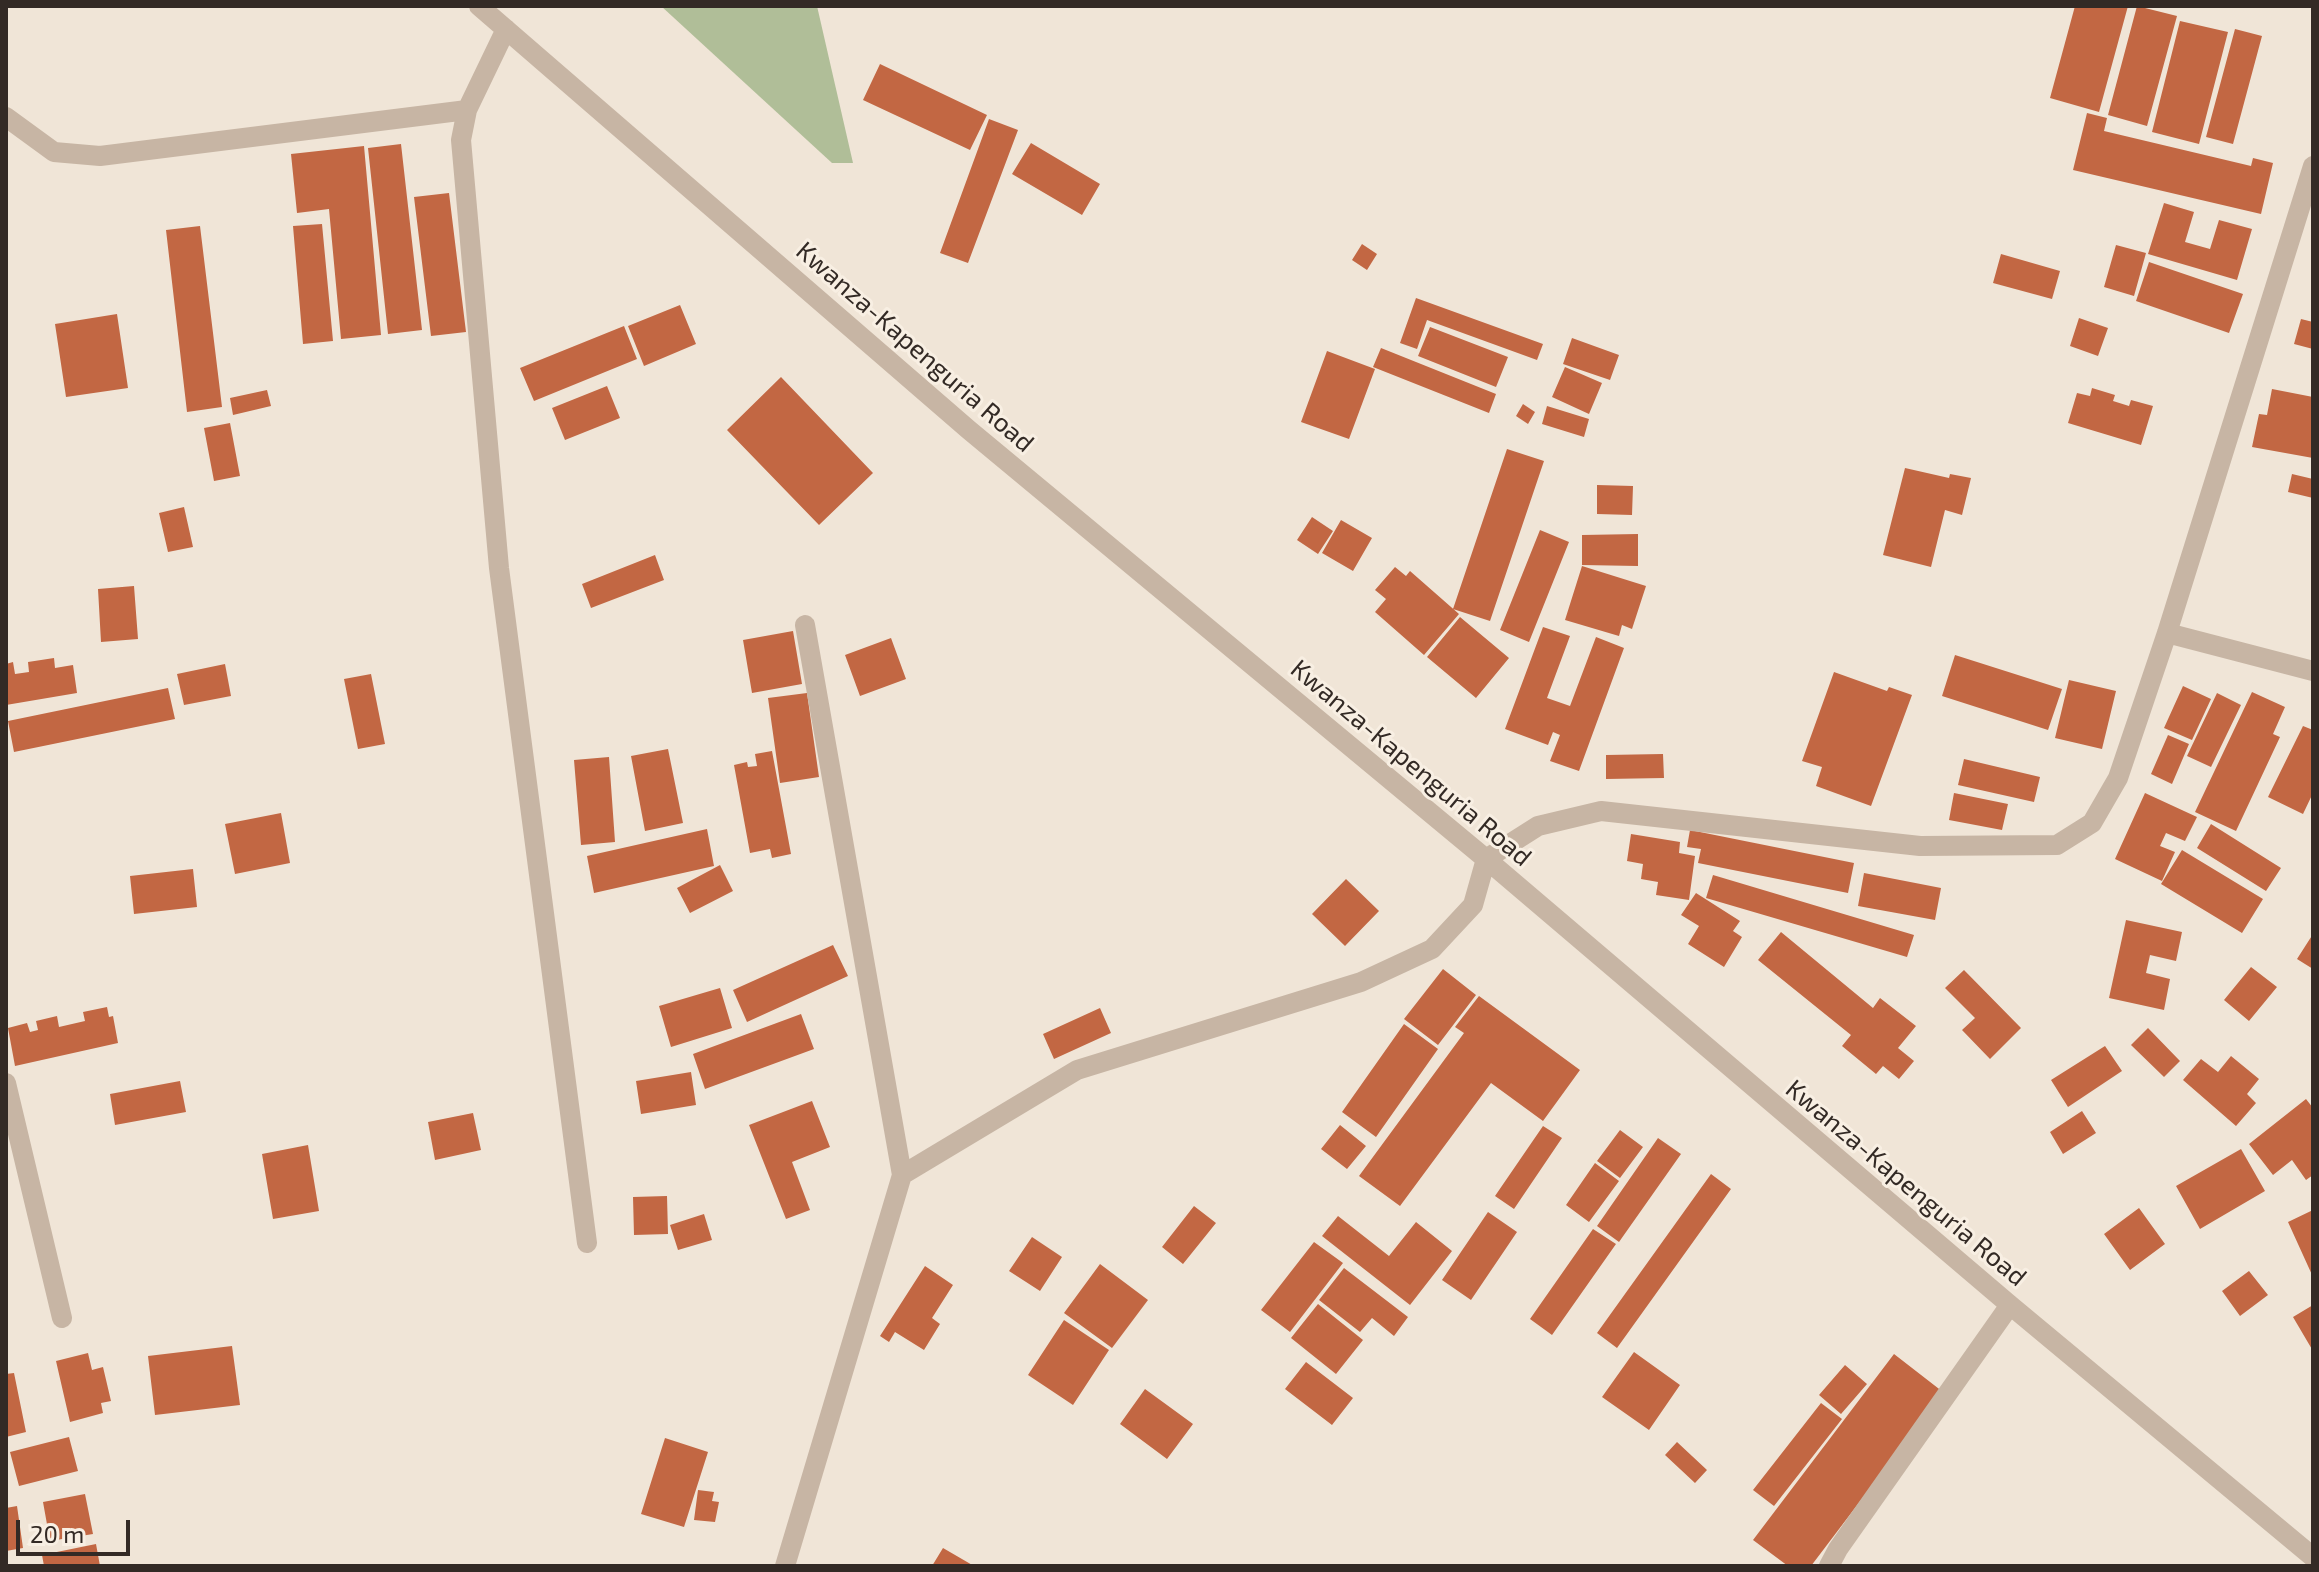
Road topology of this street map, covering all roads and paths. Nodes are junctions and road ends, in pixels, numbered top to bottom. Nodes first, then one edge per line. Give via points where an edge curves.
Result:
1 (479, 6) edge
2 (506, 29) junction
3 (467, 110) junction
4 (6, 117) edge
5 (2313, 166) edge
6 (805, 625) dead end
7 (2167, 633) junction
8 (2313, 671) edge
9 (1486, 859) junction
10 (6, 1083) edge
11 (902, 1175) junction
12 (587, 1243) dead end
13 (2010, 1305) junction
14 (62, 1318) dead end
15 (2313, 1557) edge
16 (785, 1566) edge
17 (1829, 1566) edge

1 - 2 street, Kwanza-Kapenguria Road
2 - 3 street
2 - 9 street, Kwanza-Kapenguria Road via 969,430
3 - 4 street via 100,156 54,152
3 - 12 street via 461,140 499,568
5 - 7 street
6 - 11 street
7 - 8 street
7 - 9 street via 2118,778 2092,823 2057,845 1920,846 1601,811 1538,826
9 - 11 street via 1473,905 1432,949 1361,982 1077,1070
9 - 13 street, Kwanza-Kapenguria Road
10 - 14 street
11 - 16 street
13 - 15 street, Kwanza-Kapenguria Road
13 - 17 street

